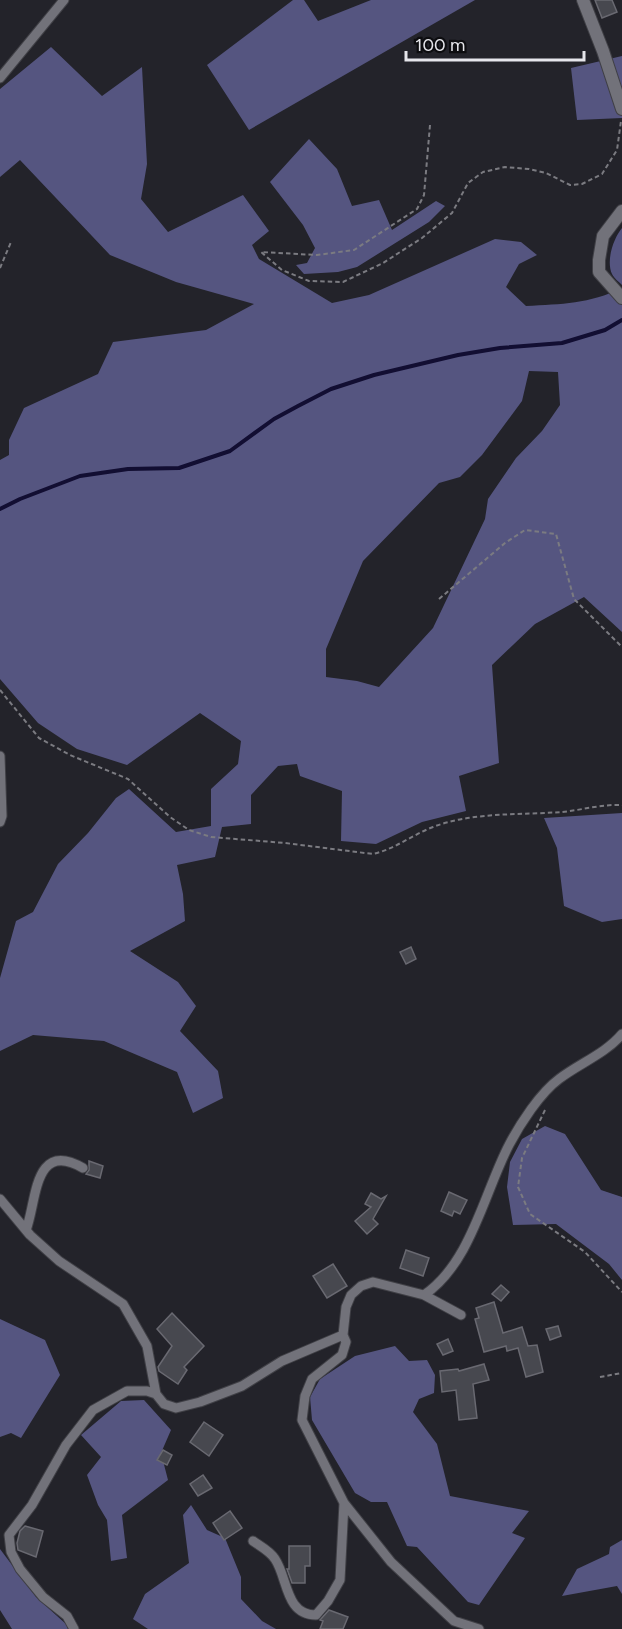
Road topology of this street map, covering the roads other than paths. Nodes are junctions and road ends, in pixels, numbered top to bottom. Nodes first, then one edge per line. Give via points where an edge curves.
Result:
1 (64, 0) edge
2 (583, 0) edge
3 (0, 78) edge
4 (622, 111) edge
5 (622, 211) edge
6 (622, 298) edge
7 (0, 756) edge
8 (0, 822) edge
9 (622, 1034) edge
10 (82, 1168) dead end
11 (0, 1199) edge
12 (26, 1230) junction
13 (424, 1295) junction
14 (461, 1314) dead end
15 (343, 1335) junction
16 (156, 1394) junction
17 (344, 1503) junction
18 (253, 1541) dead end
19 (74, 1629) edge
20 (479, 1629) edge

1 - 3 street
2 - 4 street
5 - 6 street via 603,236 599,272
7 - 8 street
9 - 13 street via 612,1046 543,1094 510,1145 469,1237 447,1274
10 - 12 street via 56,1161 45,1166
11 - 12 street
12 - 16 street via 59,1261 123,1304 147,1346
13 - 14 street
13 - 15 street via 373,1282 361,1286 346,1307
15 - 16 street via 282,1361 242,1386 201,1402 176,1408 164,1404
15 - 17 street via 346,1342 342,1355 312,1379 305,1395 302,1420
16 - 19 street via 127,1391 93,1410 66,1444 32,1505 9,1535 11,1552 20,1569 43,1597 67,1616
17 - 18 street via 340,1580 316,1616 297,1609 273,1556
17 - 20 street via 392,1562 454,1621

